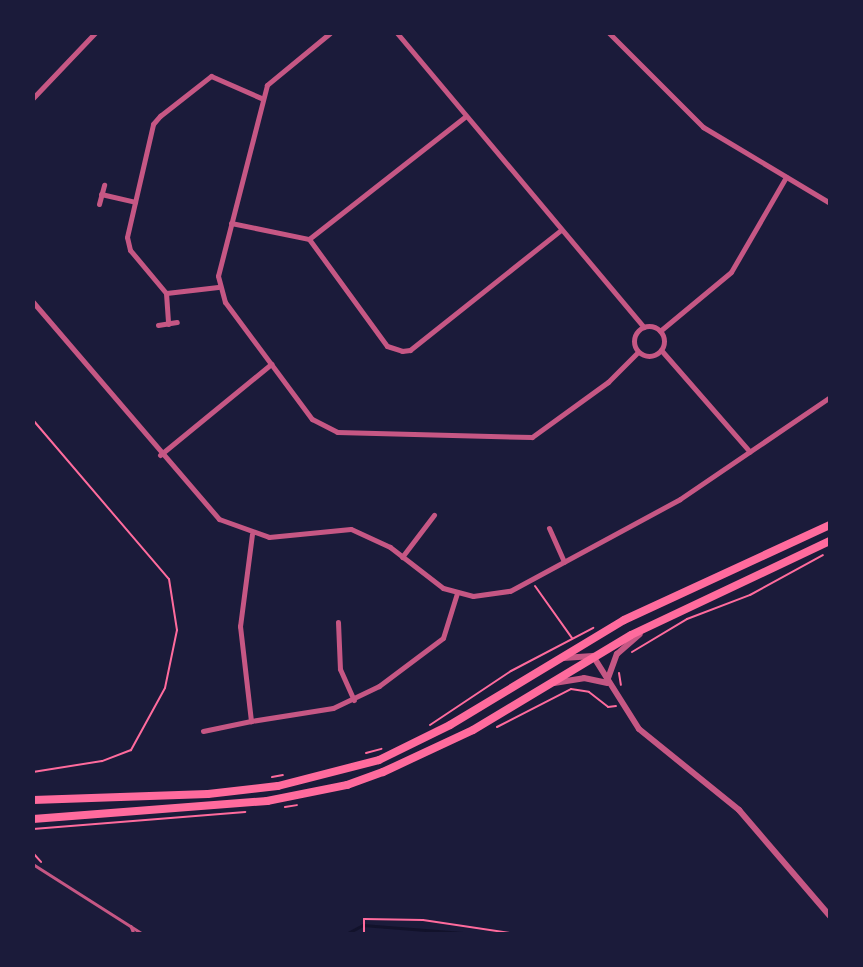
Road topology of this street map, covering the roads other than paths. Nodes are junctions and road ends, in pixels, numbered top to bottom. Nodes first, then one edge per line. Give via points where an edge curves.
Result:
1 (95, 33) edge
2 (330, 33) edge
3 (397, 33) edge
4 (609, 33) edge
5 (33, 98) edge
6 (261, 98) junction
7 (466, 117) junction
8 (786, 177) junction
9 (104, 185) dead end
10 (101, 194) junction
11 (135, 202) junction
12 (830, 203) edge
13 (99, 204) dead end
14 (231, 223) junction
15 (561, 230) junction
16 (309, 239) junction
17 (218, 287) junction
18 (166, 293) junction
19 (33, 302) edge
20 (177, 322) dead end
21 (168, 324) junction
22 (158, 326) dead end
23 (644, 327) junction
24 (660, 331) junction
25 (661, 351) junction
26 (638, 352) junction
27 (271, 364) junction
28 (830, 397) edge
29 (750, 452) junction
30 (160, 455) junction
31 (434, 515) dead end
32 (830, 525) edge
33 (549, 528) dead end
34 (253, 534) junction
35 (830, 541) edge
36 (402, 557) junction
37 (564, 562) junction
38 (457, 593) junction
39 (338, 622) dead end
40 (645, 629) junction
41 (593, 656) junction
42 (544, 665) junction
43 (607, 683) junction
44 (545, 686) junction
45 (354, 700) junction
46 (251, 721) junction
47 (203, 731) dead end
48 (33, 800) edge
49 (33, 819) edge
50 (33, 863) edge
51 (830, 916) edge
52 (131, 926) junction
53 (134, 934) edge
54 (143, 934) edge

1 - 5 street
2 - 6 street via 273,78
3 - 7 street
4 - 8 street via 703,127
6 - 11 street via 217,76 195,86 153,124
6 - 14 street
7 - 15 street
7 - 16 street
8 - 12 street
8 - 24 street via 725,280
9 - 10 street
10 - 11 street
10 - 13 street
11 - 18 street via 127,243
14 - 16 street
14 - 17 street
15 - 16 street via 410,350 402,351 387,345
15 - 23 street
17 - 18 street
17 - 27 street
18 - 21 street
19 - 30 street
20 - 21 street
21 - 22 street
23 - 24 street
23 - 26 street via 634,338
24 - 25 street via 664,340
25 - 26 street via 650,356
25 - 29 street
26 - 27 street via 608,382 532,437 328,430 312,419
27 - 30 street
28 - 29 street
29 - 37 street via 680,499
30 - 34 street via 207,509
31 - 36 street
32 - 42 main road via 624,620
33 - 37 street
34 - 36 street via 351,529
34 - 46 street via 240,626
35 - 40 main road
36 - 38 street via 424,577
37 - 38 street via 491,595
38 - 45 street via 448,628 436,645
39 - 45 street via 340,669
40 - 41 main road
40 - 43 street via 617,654
41 - 42 street via 566,657
41 - 43 street
41 - 44 main road
42 - 48 main road via 421,742 339,773 208,794
43 - 44 street via 573,678
43 - 51 street via 639,729 748,820
44 - 49 main road via 432,751 347,785 218,807
45 - 46 street via 313,713
46 - 47 street
50 - 52 lane
52 - 53 lane
52 - 54 lane

